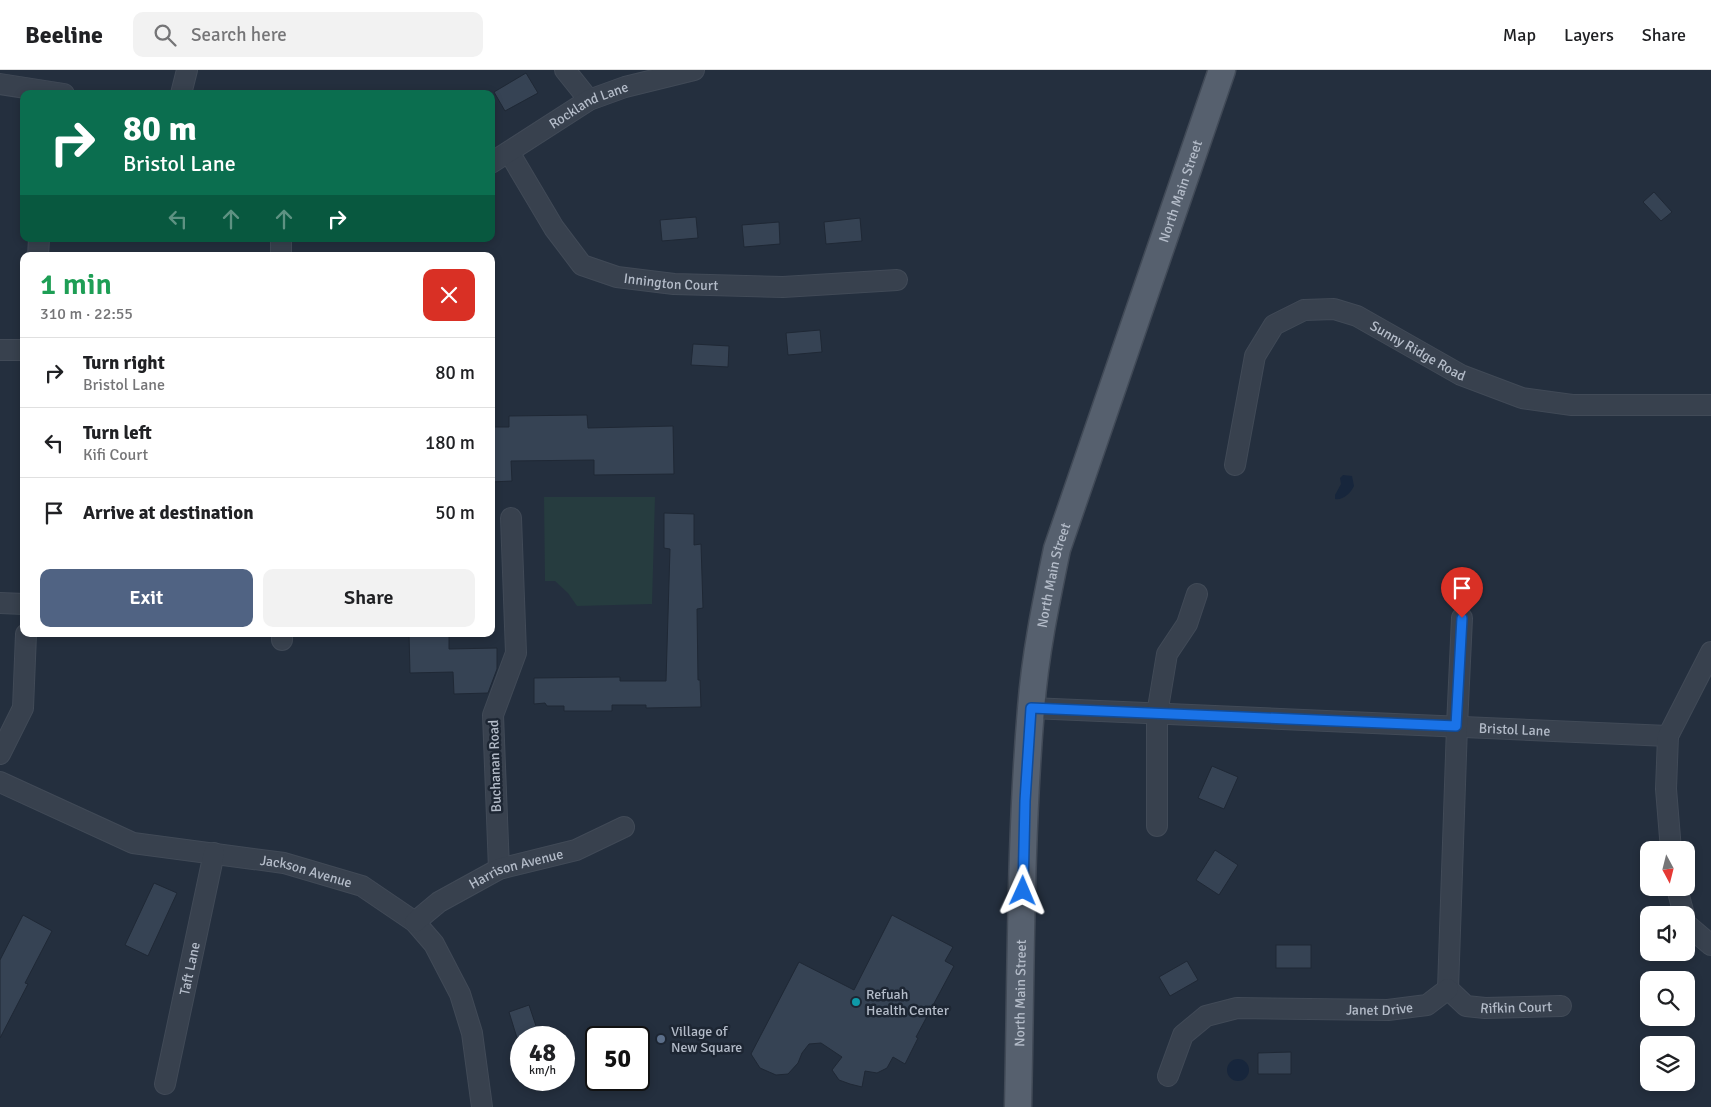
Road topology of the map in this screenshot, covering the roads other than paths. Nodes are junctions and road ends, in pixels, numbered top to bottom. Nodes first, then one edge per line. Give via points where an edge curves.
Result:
1 (187, 70) edge
2 (565, 70) edge
3 (694, 70) edge
4 (1222, 70) edge
5 (0, 84) edge
6 (38, 90) edge
7 (182, 90) edge
8 (589, 100) junction
9 (509, 152) junction
10 (495, 161) edge
11 (897, 280) dead end
12 (0, 350) edge
13 (20, 350) edge
14 (1711, 405) edge
15 (1235, 465) dead end
16 (511, 518) dead end
17 (1197, 594) dead end
18 (0, 603) edge
19 (20, 604) edge
20 (1462, 618) dead end
21 (26, 637) edge
22 (1711, 652) edge
23 (1031, 708) junction
24 (1157, 714) junction
25 (1456, 726) junction
26 (1668, 736) junction
27 (0, 754) edge
28 (0, 782) edge
29 (1157, 826) dead end
30 (624, 827) dead end
31 (1670, 841) edge
32 (214, 853) junction
33 (498, 869) junction
34 (416, 922) junction
35 (1695, 932) edge
36 (1711, 945) edge
37 (1448, 989) junction
38 (1561, 1006) dead end
39 (1168, 1076) dead end
40 (165, 1084) dead end
41 (482, 1107) edge
42 (1018, 1107) edge

1 - 7 street
2 - 8 street
3 - 8 street, Rockland Lane via 625,87
4 - 23 main road, North Main Street via 1057,549 1041,629
5 - 6 street
8 - 9 street, Rockland Lane
9 - 10 street, Rockland Lane
9 - 11 street, Innington Court via 554,228 582,264 617,277 674,284 783,287
12 - 13 street
14 - 15 street, Sunny Ridge Road via 1572,405 1522,398 1461,375 1357,316 1334,309 1304,310 1274,325 1256,356
16 - 33 street, Buchanan Road via 516,653 493,714
17 - 24 street via 1187,624 1167,654
18 - 19 street
20 - 25 street
21 - 27 street via 23,708
22 - 26 street
23 - 24 street, Bristol Lane
23 - 42 main road, North Main Street via 1025,801
24 - 25 street, Bristol Lane
24 - 29 street
25 - 26 street, Bristol Lane
25 - 37 street
26 - 31 street via 1666,789
28 - 32 street, Jackson Avenue via 133,843
30 - 33 street, Harrison Avenue via 576,850
32 - 34 street, Jackson Avenue via 284,863 362,886
32 - 40 street, Taft Lane
33 - 34 street, Harrison Avenue via 439,902
34 - 41 street, Jackson Avenue via 434,944 460,994 472,1033
35 - 36 street
37 - 38 street, Rifkin Court via 1466,1006
37 - 39 street, Janet Drive via 1427,1005 1388,1010 1237,1008 1206,1016 1183,1035

